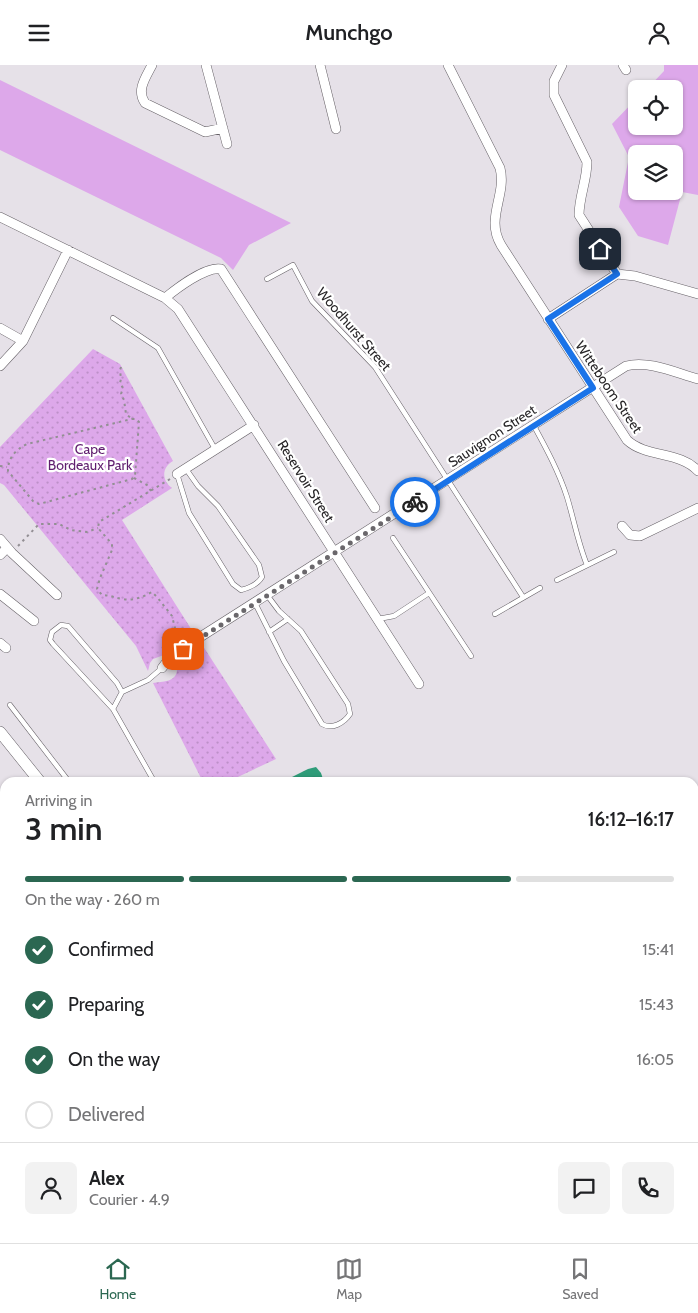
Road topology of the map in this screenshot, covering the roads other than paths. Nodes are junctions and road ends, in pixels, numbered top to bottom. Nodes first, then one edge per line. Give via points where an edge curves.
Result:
1 (152, 65) edge
2 (206, 65) edge
3 (320, 65) edge
4 (448, 65) edge
5 (562, 65) edge
6 (223, 129) junction
7 (336, 129) dead end
8 (227, 143) dead end
9 (0, 217) edge
10 (68, 250) junction
11 (617, 274) junction
12 (267, 279) dead end
13 (698, 294) edge
14 (165, 298) junction
15 (113, 318) dead end
16 (548, 319) junction
17 (0, 328) edge
18 (23, 341) junction
19 (0, 366) edge
20 (698, 379) edge
21 (593, 388) junction
22 (254, 425) junction
23 (534, 425) junction
24 (215, 449) junction
25 (186, 468) junction
26 (698, 471) edge
27 (177, 474) joint
28 (448, 481) junction
29 (375, 508) dead end
30 (698, 508) edge
31 (622, 526) dead end
32 (392, 538) dead end
33 (0, 539) edge
34 (7, 548) junction
35 (335, 552) junction
36 (614, 552) dead end
37 (0, 555) edge
38 (587, 565) junction
39 (557, 580) dead end
40 (540, 588) dead end
41 (429, 593) junction
42 (0, 594) edge
43 (57, 595) dead end
44 (267, 595) junction
45 (523, 597) junction
46 (255, 603) junction
47 (495, 614) dead end
48 (288, 619) junction
49 (378, 619) junction
50 (34, 621) dead end
51 (269, 633) junction
52 (471, 656) dead end
53 (162, 668) joint
54 (419, 684) dead end
55 (122, 693) junction
56 (10, 705) dead end
57 (113, 709) junction
58 (0, 731) edge
59 (36, 777) edge
60 (65, 777) edge
61 (151, 777) edge

1 - 6 street via 142,87 145,103 205,132
2 - 6 street
3 - 7 street
4 - 16 street, Witteboom Street via 500,167 502,181 494,222 497,240
5 - 11 street via 554,81 554,95 587,161 579,215
6 - 8 street
9 - 10 street, Reservoir Street
10 - 14 street, Reservoir Street
10 - 18 street
11 - 13 street
11 - 16 street
12 - 28 lane, Woodhurst Street via 293,265 312,301 375,367
14 - 22 street, Reservoir Street via 178,309
14 - 29 street via 181,285 213,269 221,269
15 - 24 lane via 158,348
16 - 21 street, Witteboom Street
17 - 18 street
18 - 19 street
20 - 21 street, Sauvignon Street via 635,364
21 - 23 street, Sauvignon Street
21 - 26 street, Witteboom Street via 632,445 687,462
22 - 24 street
22 - 35 street, Reservoir Street
23 - 28 street, Sauvignon Street
23 - 38 lane via 562,482
24 - 25 street
25 - 27 street
25 - 27 lane via 218,506 259,565 260,581 241,590 232,584 189,513
28 - 35 street, Sauvignon Street
28 - 45 lane
30 - 31 street via 640,536 630,535
32 - 41 lane
33 - 34 street
34 - 37 street
34 - 43 street
35 - 44 street, Sauvignon Street
35 - 49 street, Reservoir Street
36 - 38 lane
38 - 39 lane
40 - 45 lane
41 - 49 lane via 394,616
41 - 52 lane
42 - 50 street
44 - 46 street, Sauvignon Street
44 - 48 lane
45 - 47 lane
46 - 51 lane
46 - 53 street, Sauvignon Street via 172,655
48 - 51 lane
48 - 51 lane via 301,631 348,704 350,713 339,724 322,724
49 - 54 street, Reservoir Street
53 - 55 lane via 148,680
55 - 57 lane
55 - 57 lane via 68,626 61,625 52,632 50,640 53,644
56 - 60 lane
57 - 61 lane
58 - 59 street

